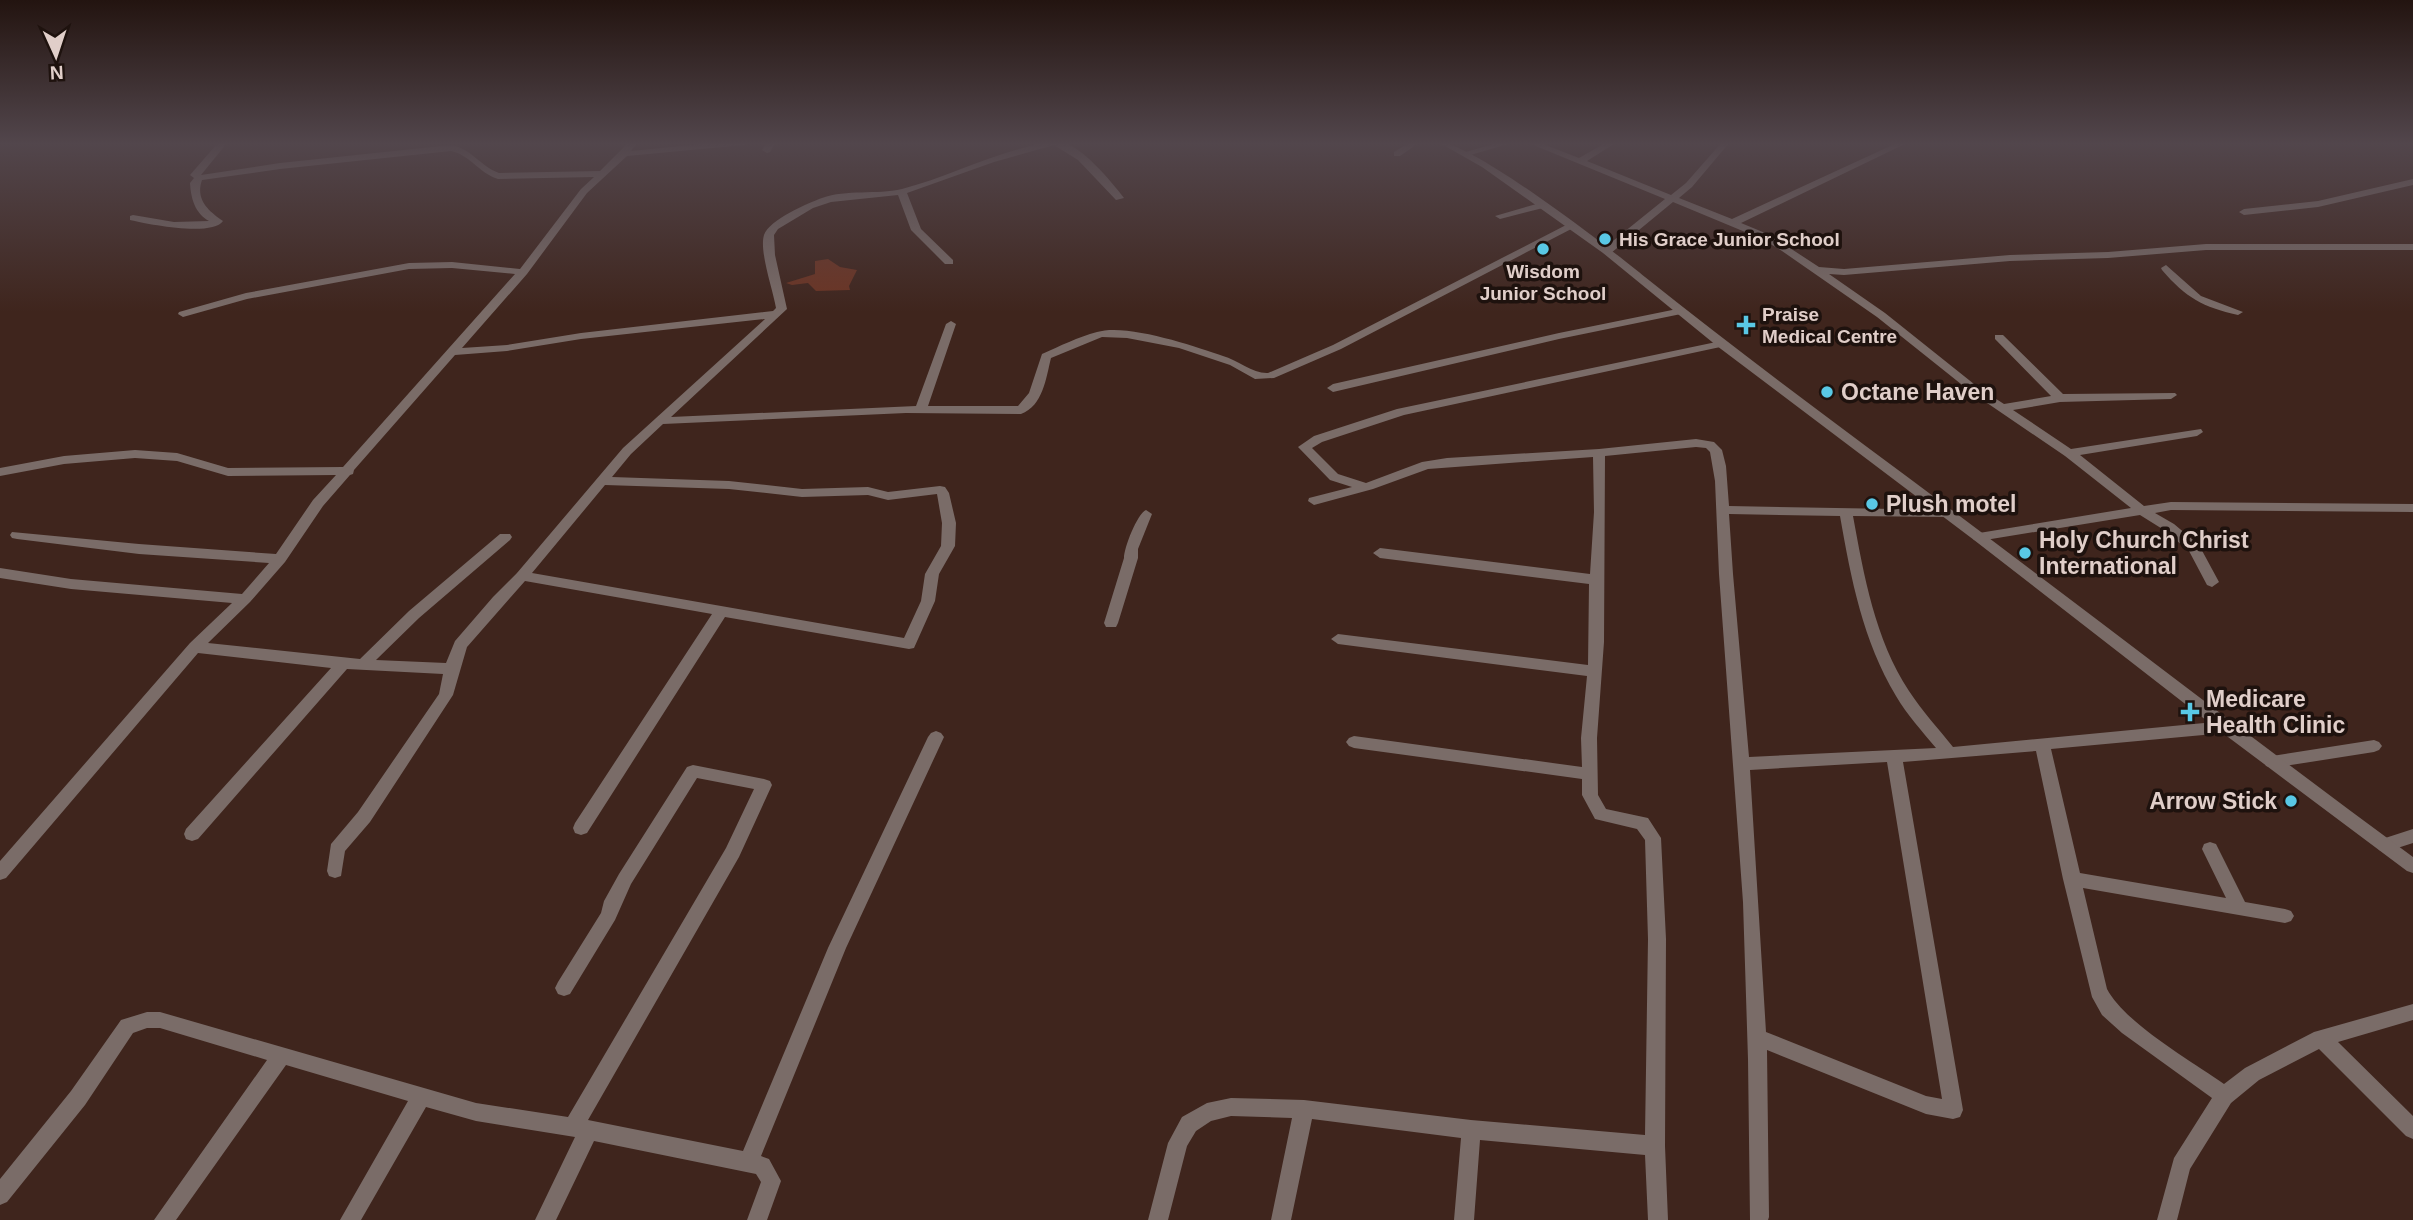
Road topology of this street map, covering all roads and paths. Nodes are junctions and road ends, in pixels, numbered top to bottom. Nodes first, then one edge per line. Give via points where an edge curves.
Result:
1 (197, 199) edge
2 (578, 199) edge
3 (830, 199) edge
4 (905, 199) edge
5 (1532, 199) edge
6 (1670, 199) edge
7 (1673, 199) edge
8 (1783, 199) edge
9 (2340, 199) edge
10 (1540, 206) junction
11 (2245, 212) dead end
12 (1500, 216) dead end
13 (133, 218) dead end
14 (1732, 223) junction
15 (1572, 226) junction
16 (2413, 247) edge
17 (1607, 251) junction
18 (949, 262) dead end
19 (2166, 268) dead end
20 (1816, 270) junction
21 (523, 272) junction
22 (1844, 272) junction
23 (1837, 287) junction
24 (1682, 311) junction
25 (2238, 312) dead end
26 (183, 314) dead end
27 (778, 314) junction
28 (951, 324) dead end
29 (1999, 337) dead end
30 (1721, 344) junction
31 (453, 352) junction
32 (1333, 388) dead end
33 (2171, 395) dead end
34 (2060, 398) junction
35 (2004, 408) junction
36 (920, 410) junction
37 (660, 421) junction
38 (2197, 432) dead end
39 (1599, 453) junction
40 (2069, 453) junction
41 (349, 471) junction
42 (0, 472) edge
43 (600, 481) junction
44 (1369, 486) junction
45 (1314, 501) dead end
46 (2413, 508) edge
47 (1724, 510) junction
48 (2141, 510) junction
49 (1846, 512) junction
50 (1947, 513) junction
51 (1146, 514) dead end
52 (17, 535) dead end
53 (505, 537) dead end
54 (1979, 537) junction
55 (1380, 553) dead end
56 (279, 559) junction
57 (0, 573) edge
58 (522, 576) junction
59 (1596, 580) junction
60 (2212, 582) dead end
61 (246, 599) junction
62 (722, 610) junction
63 (1111, 622) dead end
64 (1338, 639) dead end
65 (195, 647) junction
66 (342, 665) junction
67 (363, 665) junction
68 (452, 668) junction
69 (1594, 671) junction
70 (2224, 727) junction
71 (936, 737) dead end
72 (1354, 743) dead end
73 (2042, 744) junction
74 (2374, 746) dead end
75 (1949, 753) junction
76 (1894, 757) junction
77 (2272, 762) junction
78 (1744, 764) junction
79 (1590, 774) junction
80 (581, 828) dead end
81 (192, 834) dead end
82 (2413, 836) edge
83 (2385, 845) junction
84 (2210, 849) dead end
85 (2413, 866) edge
86 (335, 871) dead end
87 (0, 873) edge
88 (2071, 878) junction
89 (2239, 907) junction
90 (2286, 916) dead end
91 (564, 988) dead end
92 (2413, 1012) edge
93 (1758, 1038) junction
94 (2321, 1038) junction
95 (283, 1054) junction
96 (422, 1095) junction
97 (2224, 1096) junction
98 (1304, 1109) junction
99 (2413, 1129) edge
100 (581, 1130) junction
101 (1471, 1130) junction
102 (1655, 1146) junction
103 (748, 1161) junction
104 (0, 1195) edge
105 (1759, 1217) dead end
106 (164, 1220) edge
107 (350, 1220) edge
108 (545, 1220) edge
109 (757, 1220) edge
110 (1158, 1220) edge
111 (1281, 1220) edge
112 (1464, 1220) edge
113 (1658, 1220) edge
114 (2167, 1220) edge

1 - 13 street via 209,218 218,221 215,224 174,225
2 - 21 street
3 - 27 street via 810,206 769,234 783,306
4 - 18 street via 919,234
5 - 10 street
6 - 17 street
7 - 14 street
8 - 14 street
9 - 11 street
10 - 12 street
10 - 15 street
14 - 20 street via 1766,237
15 - 17 street
15 - 36 street via 1337,347 1270,376 1259,377 1234,363 1168,342 1101,334 1046,356 1030,404 1021,410
16 - 22 street via 2206,247
17 - 24 street
19 - 25 street via 2192,298
20 - 22 street
20 - 23 street
21 - 26 street via 409,266 246,296
21 - 31 street
22 - 23 street
23 - 35 street
24 - 30 street
24 - 32 street
27 - 31 street
27 - 37 street
28 - 36 street
29 - 34 street
30 - 44 street via 1401,412 1304,447 1334,477
30 - 50 street
31 - 41 street
33 - 34 street
34 - 35 street
35 - 40 street
36 - 37 street
37 - 43 street
38 - 40 street
39 - 44 street via 1426,465
39 - 47 street via 1672,444 1710,445 1718,456
39 - 59 street
40 - 48 street
41 - 42 street via 228,472 154,455 37,464
41 - 56 street via 318,503
43 - 58 street
43 - 62 street via 729,485 802,493 943,493 948,546 932,574 928,601 909,644
44 - 45 street
46 - 48 street via 2171,506
47 - 49 street
47 - 78 street via 1726,580
48 - 54 street
48 - 60 street via 2194,548
49 - 50 street
49 - 75 street via 1865,604 1891,671 1902,693
50 - 54 street
51 - 63 street via 1138,541 1131,548
52 - 56 street
53 - 67 street via 384,640
54 - 70 street
55 - 59 street
56 - 61 street
57 - 61 street
58 - 62 street
58 - 68 street via 460,645
59 - 69 street
61 - 65 street
62 - 80 street
64 - 69 street
65 - 66 street
65 - 87 street
66 - 67 street
66 - 81 street
67 - 68 street via 426,671
68 - 86 street via 446,695 364,817 337,849
69 - 79 street
70 - 73 street
70 - 77 street
71 - 103 street via 837,948
72 - 79 street
73 - 75 street
73 - 88 street
74 - 77 street
75 - 76 street
76 - 78 street
76 - 93 street via 1953,1110 1926,1105
77 - 83 street
78 - 93 street
79 - 102 street via 1591,795 1601,814 1642,823 1653,838
82 - 83 street
83 - 85 street
84 - 89 street
88 - 89 street
88 - 97 street via 2090,964 2108,1009
89 - 90 street
91 - 100 street via 693,771 764,785 733,852
92 - 94 street
93 - 105 street
94 - 97 street via 2252,1074
94 - 99 street
95 - 96 street
95 - 104 street via 160,1020 127,1026 78,1098
95 - 106 street
96 - 100 street via 476,1112
96 - 107 street
97 - 114 street via 2181,1165
98 - 101 street
98 - 110 street via 1231,1107 1207,1112 1189,1124 1178,1143
98 - 111 street
100 - 103 street
100 - 108 street
101 - 102 street
101 - 112 street
102 - 113 street
103 - 109 street via 762,1167 771,1181

